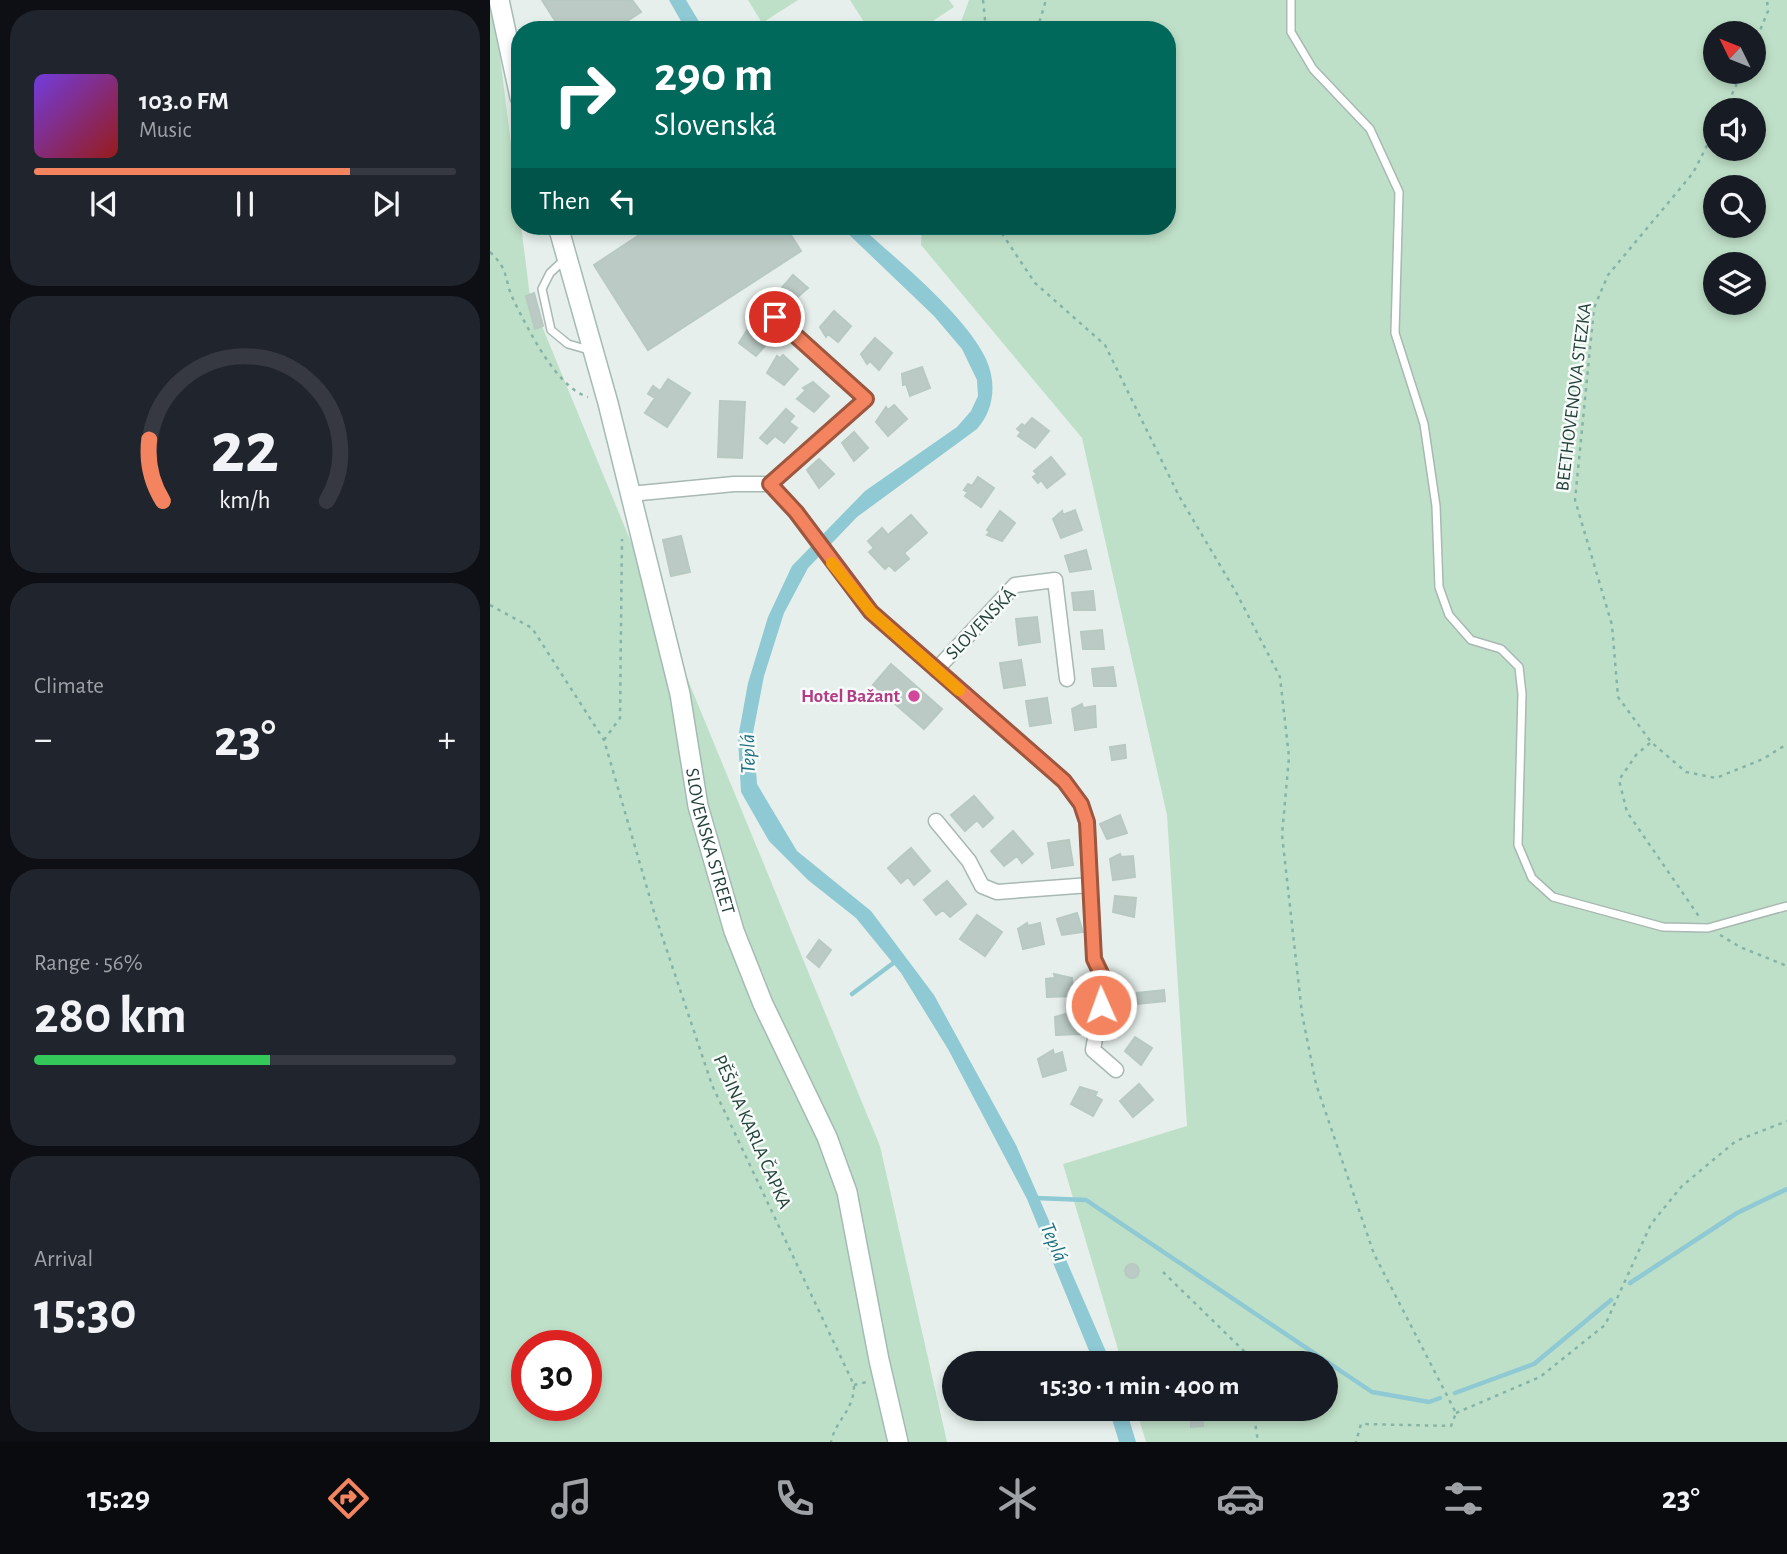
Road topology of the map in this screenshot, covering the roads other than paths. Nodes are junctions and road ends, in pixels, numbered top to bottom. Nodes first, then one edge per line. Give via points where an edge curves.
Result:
1 (499, 0) edge
2 (1292, 0) edge
3 (511, 55) edge
4 (560, 235) edge
5 (566, 257) junction
6 (775, 317) dead end
7 (593, 351) junction
8 (770, 484) junction
9 (630, 494) junction
10 (936, 670) junction
11 (1067, 679) dead end
12 (936, 821) dead end
13 (1090, 886) junction
14 (1787, 906) edge
15 (1115, 1070) dead end
16 (898, 1442) edge

1 - 3 street
2 - 14 lane via 1291,32 1313,69 1370,129 1399,192 1395,333 1424,424 1436,506 1439,587 1449,615 1471,640 1501,649 1519,667 1518,845 1532,878 1553,897 1663,928 1708,928
4 - 5 street, SLOVENSKA STREET
5 - 7 street, SLOVENSKA STREET
5 - 7 lane via 542,289 551,330 568,344
6 - 8 street via 866,399
7 - 9 street, SLOVENSKA STREET
8 - 9 street
8 - 10 street, SLOVENSKÁ via 871,612
9 - 16 street, SLOVENSKA STREET via 680,694 698,806 734,930 847,1192
10 - 11 street, SLOVENSKÁ via 1015,584 1055,580
10 - 13 street, SLOVENSKÁ via 1064,781 1075,796 1087,822
12 - 13 street via 982,886 997,892
13 - 15 street, SLOVENSKÁ via 1094,959 1105,982 1093,1050

